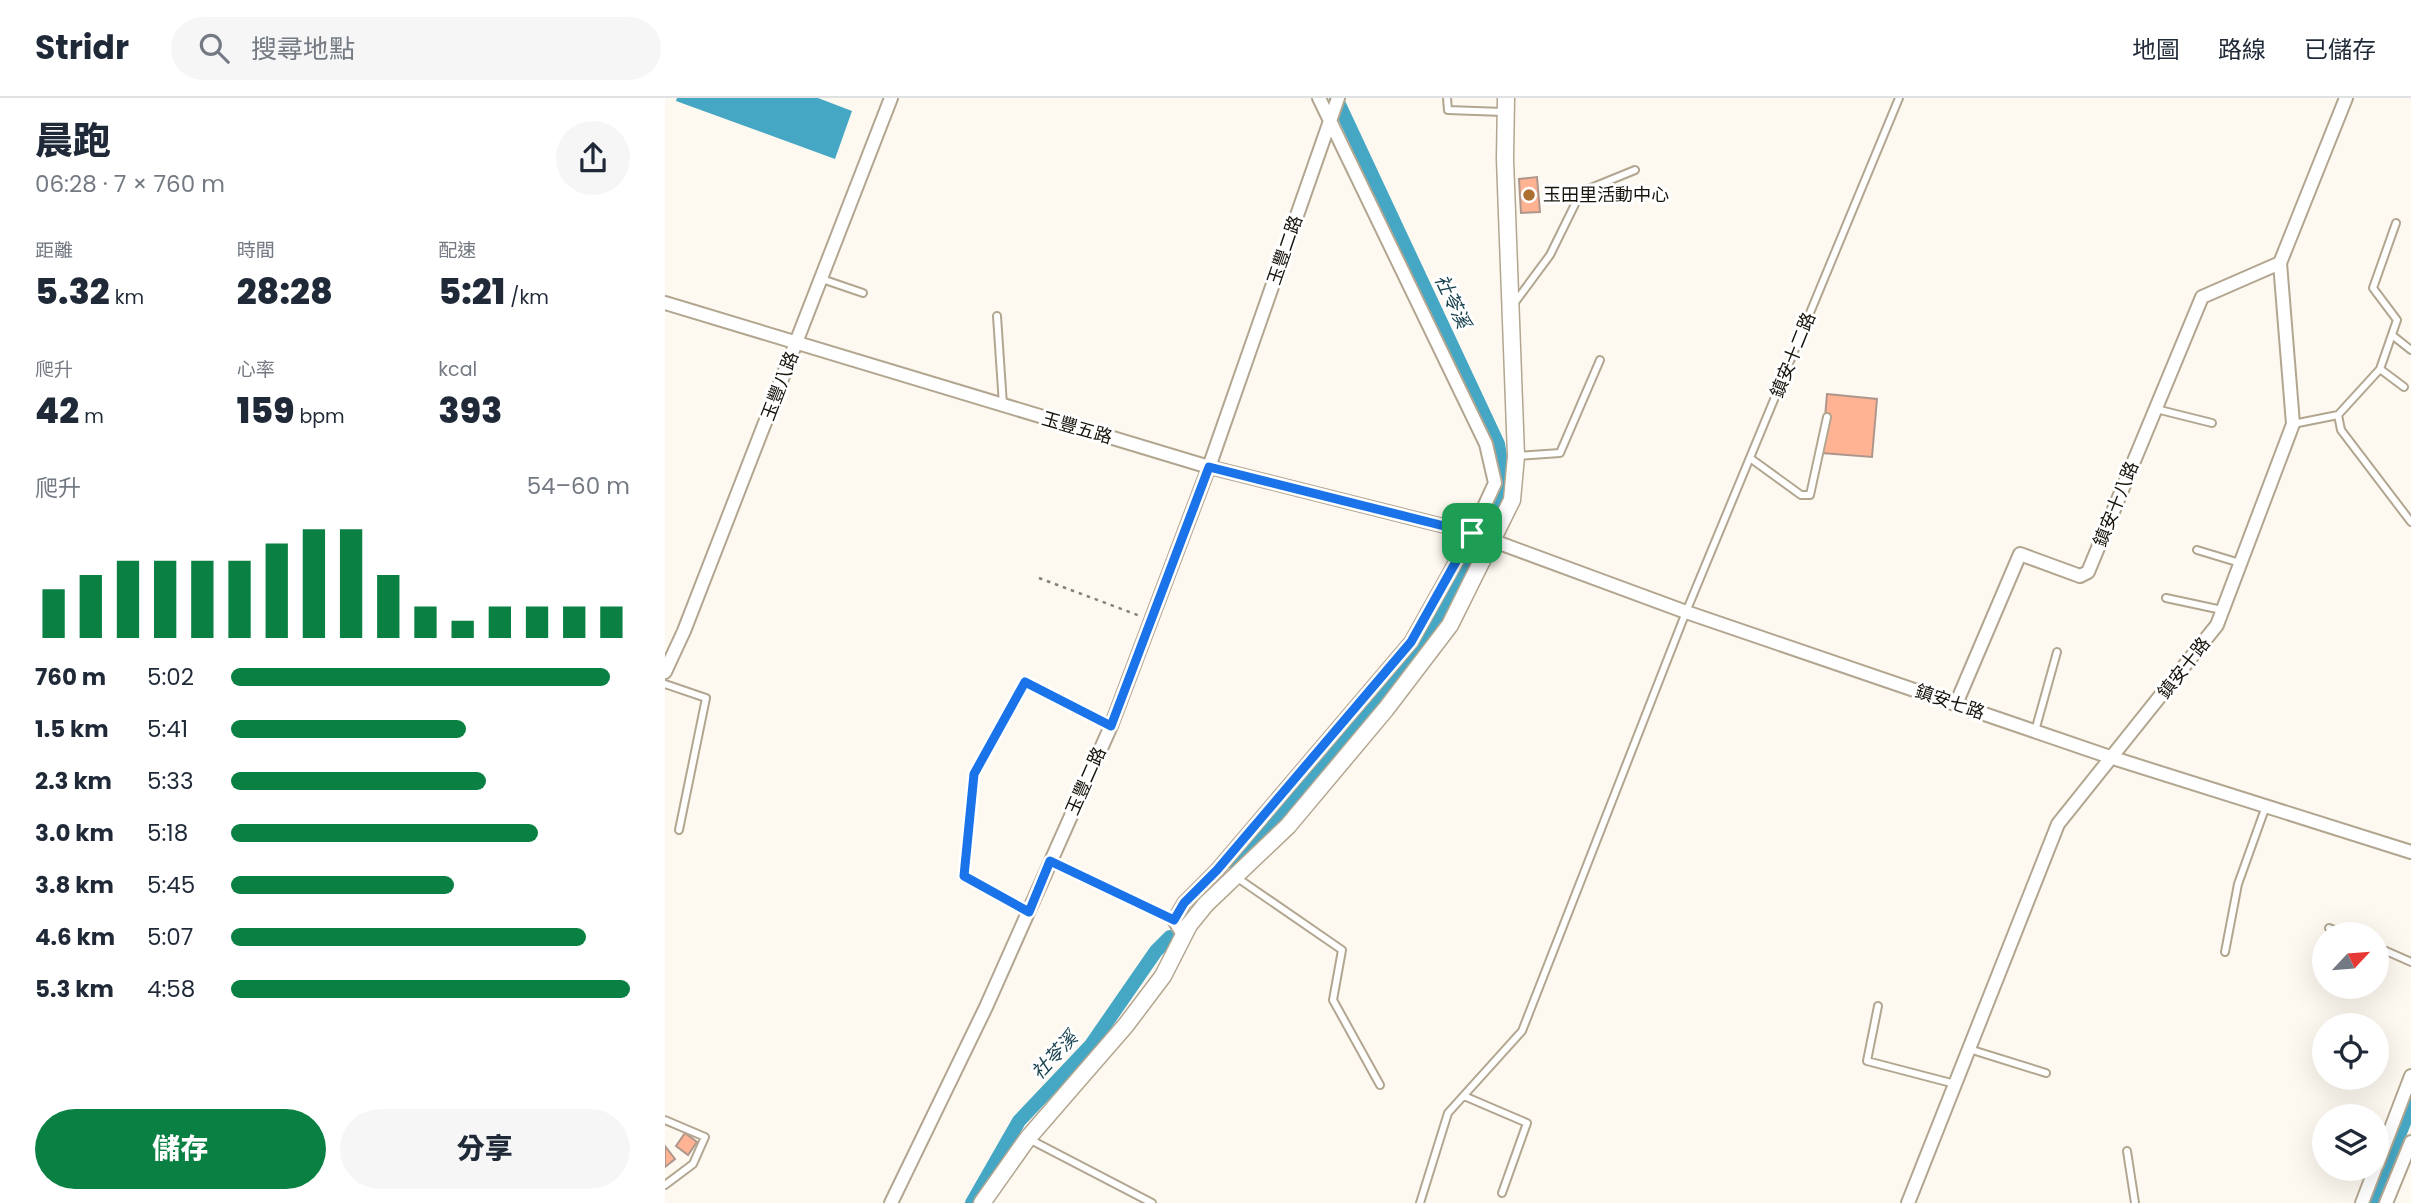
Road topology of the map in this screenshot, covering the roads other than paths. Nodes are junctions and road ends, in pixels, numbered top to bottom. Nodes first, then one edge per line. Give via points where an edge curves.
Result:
1 (891, 98) edge
2 (1318, 98) edge
3 (1447, 98) edge
4 (1899, 98) edge
5 (2346, 98) edge
6 (1335, 103) edge
7 (1506, 105) edge
8 (1330, 122) junction
9 (1635, 170) dead end
10 (2396, 223) dead end
11 (2280, 263) junction
12 (820, 278) junction
13 (863, 293) dead end
14 (665, 303) edge
15 (1511, 309) junction
16 (997, 316) dead end
17 (2392, 335) junction
18 (798, 341) junction
19 (2411, 350) edge
20 (1600, 360) dead end
21 (2380, 369) junction
22 (2404, 387) dead end
23 (1003, 407) junction
24 (2156, 409) junction
25 (2339, 415) junction
26 (1827, 417) dead end
27 (2212, 423) dead end
28 (2293, 424) junction
29 (1516, 456) junction
30 (1750, 458) junction
31 (1209, 467) junction
32 (2411, 522) edge
33 (1472, 533) junction
34 (1493, 541) junction
35 (2197, 550) dead end
36 (2241, 563) junction
37 (2166, 598) dead end
38 (2222, 610) junction
39 (1686, 612) junction
40 (2057, 652) dead end
41 (665, 672) edge
42 (665, 684) edge
43 (1956, 704) junction
44 (1111, 726) junction
45 (2035, 731) junction
46 (2113, 758) junction
47 (2266, 806) junction
48 (679, 830) dead end
49 (2411, 852) edge
50 (1050, 861) junction
51 (1236, 877) junction
52 (1029, 912) junction
53 (1174, 920) junction
54 (1184, 936) junction
55 (2225, 952) dead end
56 (2389, 952) edge
57 (2411, 962) edge
58 (1878, 1006) dead end
59 (1969, 1049) junction
60 (2046, 1073) dead end
61 (2411, 1076) edge
62 (1955, 1084) junction
63 (1380, 1085) dead end
64 (1464, 1096) junction
65 (665, 1120) edge
66 (2389, 1133) edge
67 (1028, 1138) junction
68 (2411, 1142) edge
69 (2127, 1151) dead end
70 (2371, 1181) edge
71 (665, 1185) edge
72 (1502, 1193) dead end
73 (891, 1203) edge
74 (982, 1203) edge
75 (1151, 1203) edge
76 (1420, 1203) edge
77 (1908, 1203) edge
78 (2135, 1203) edge
79 (2362, 1203) edge
80 (2386, 1203) edge

1 - 12 street, 玉豐八路
2 - 8 street
3 - 7 lane via 1448,110
4 - 30 lane, 鎮安十二路
5 - 11 street, 鎮安十路
6 - 8 street, 玉豐二路
7 - 15 street
8 - 31 street, 玉豐二路
8 - 33 street via 1486,444 1495,483
9 - 15 lane via 1581,192 1550,255
10 - 17 lane via 2373,288 2397,320
11 - 24 street, 鎮安十八路 via 2202,298
11 - 28 street, 鎮安十路
12 - 13 lane
12 - 18 street, 玉豐八路
14 - 18 street, 玉豐五路
15 - 29 street
16 - 23 lane
17 - 19 lane
17 - 21 lane
18 - 23 street, 玉豐五路
18 - 41 street, 玉豐八路
20 - 29 lane via 1560,453
21 - 22 lane
21 - 25 lane
23 - 31 street, 玉豐五路
24 - 27 lane
24 - 43 street, 鎮安十八路 via 2088,572 2080,576 2019,554
25 - 28 lane
25 - 32 lane via 2341,430
26 - 30 lane via 1810,495 1801,495
28 - 36 street, 鎮安十路
29 - 34 street via 1512,500
30 - 39 lane, 鎮安十二路
31 - 33 street, 玉豐五路
31 - 44 street, 玉豐二路
33 - 34 street, 玉豐五路
33 - 53 street via 1411,642
34 - 39 street, 鎮安七路
34 - 51 street via 1450,625 1386,709 1288,826
35 - 36 lane
36 - 38 street, 鎮安十路
37 - 38 lane
38 - 46 street, 鎮安十路 via 2217,625
39 - 43 street, 鎮安七路
39 - 64 lane, 鎮安十二路 via 1522,1031
40 - 45 lane
42 - 48 lane via 705,698
43 - 45 street, 鎮安七路
44 - 50 street, 玉豐二路
44 - 52 lane via 1025,682 974,774 964,876
45 - 46 street, 鎮安七路
46 - 47 street, 鎮安七路
46 - 59 street, 鎮安十路 via 2058,824
47 - 49 street, 鎮安七路
47 - 55 lane via 2238,884
50 - 52 street, 玉豐二路
50 - 53 lane
51 - 54 street via 1206,904
51 - 63 lane via 1342,950 1333,1000
52 - 73 street, 玉豐二路
53 - 54 street
54 - 67 street via 1163,976 1126,1025
56 - 57 lane
58 - 62 lane via 1867,1061
59 - 60 lane
59 - 62 street, 鎮安十路
61 - 66 street
62 - 77 street, 鎮安十路
64 - 72 lane via 1527,1123
64 - 76 lane, 鎮安十二路 via 1448,1113
65 - 71 lane via 705,1137 693,1164
67 - 74 street
67 - 75 lane
68 - 80 street
69 - 78 lane
70 - 79 street

